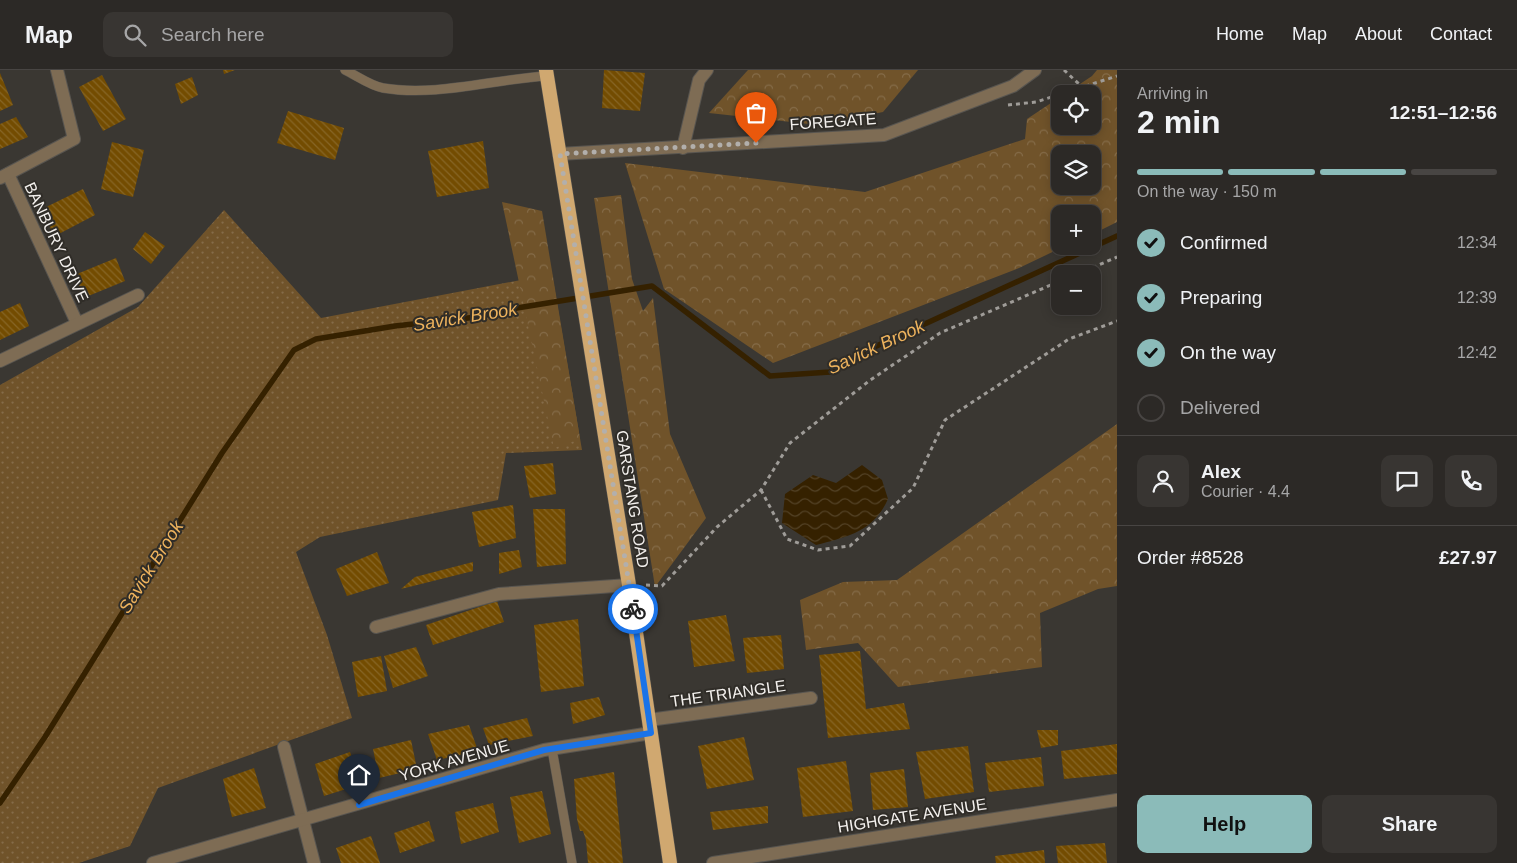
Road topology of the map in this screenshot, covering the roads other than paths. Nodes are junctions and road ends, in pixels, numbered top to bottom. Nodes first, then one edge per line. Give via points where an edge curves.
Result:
1 (57, 70) edge
2 (345, 70) edge
3 (707, 70) edge
4 (1035, 70) edge
5 (547, 73) edge
6 (683, 148) junction
7 (560, 154) junction
8 (4, 176) edge
9 (138, 295) dead end
10 (77, 323) junction
11 (0, 360) edge
12 (630, 584) junction
13 (376, 627) dead end
14 (811, 698) dead end
15 (650, 726) junction
16 (284, 747) dead end
17 (552, 749) junction
18 (1117, 800) edge
19 (304, 821) junction
20 (153, 863) edge
21 (314, 863) edge
22 (572, 863) edge
23 (670, 863) edge
24 (713, 863) edge

1 - 8 street via 74,139
2 - 5 lane via 382,88 430,90
3 - 6 street via 699,80
4 - 6 street, FOREGATE via 1013,86 884,134
5 - 7 highway
6 - 7 street, FOREGATE
7 - 12 highway, GARSTANG ROAD
8 - 10 street, BANBURY DRIVE
9 - 10 street, BANBURY DRIVE
10 - 11 street, BANBURY DRIVE
12 - 13 street via 499,594
12 - 15 highway, GARSTANG ROAD
14 - 15 street, THE TRIANGLE
15 - 17 street, YORK AVENUE
15 - 23 highway, GARSTANG ROAD
16 - 19 street
17 - 19 street, YORK AVENUE
17 - 22 lane
18 - 24 street, HIGHGATE AVENUE
19 - 20 street, YORK AVENUE
19 - 21 street

